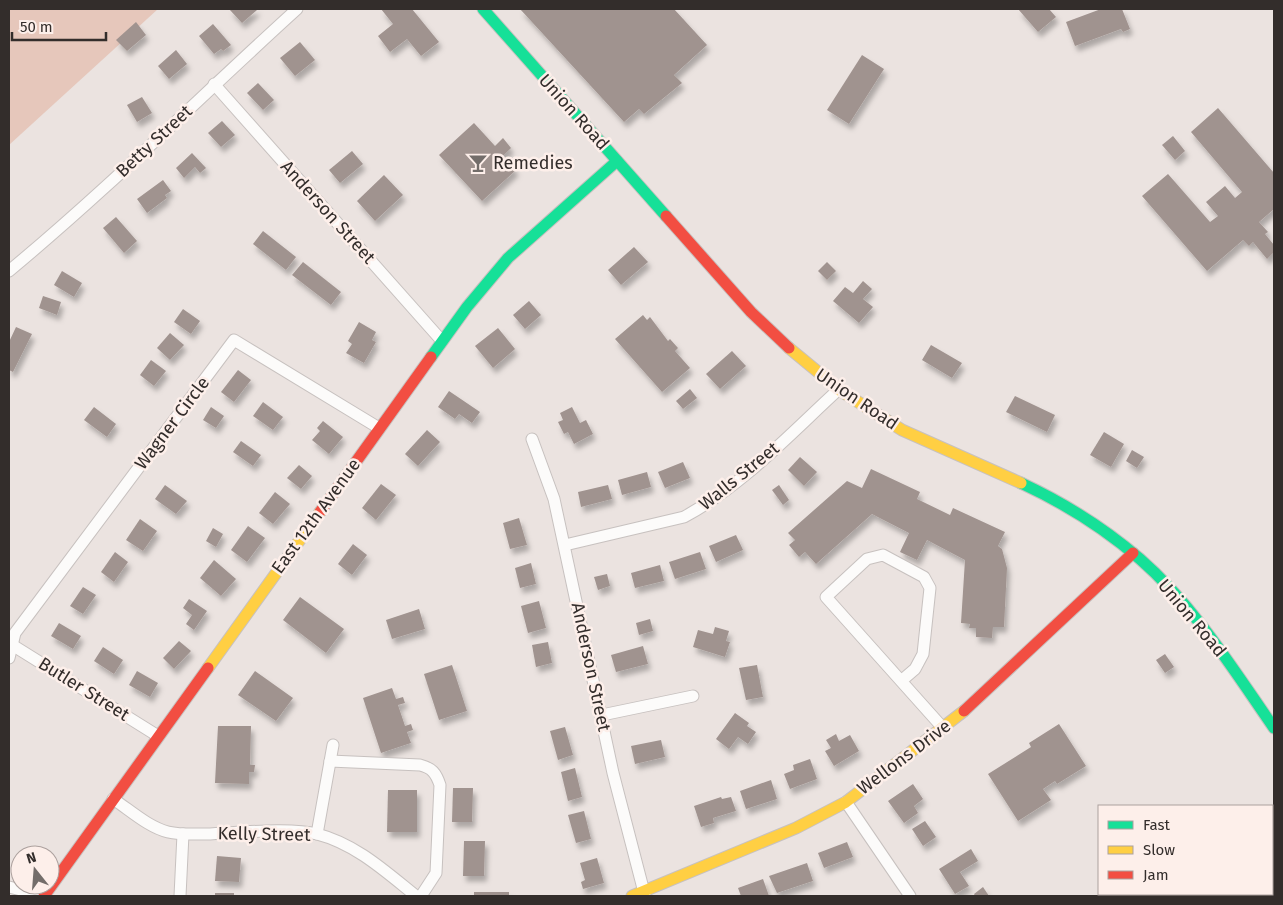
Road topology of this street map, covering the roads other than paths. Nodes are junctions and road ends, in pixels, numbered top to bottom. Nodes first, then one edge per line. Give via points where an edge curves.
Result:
1 (297, 9) edge
2 (483, 9) edge
3 (214, 84) junction
4 (617, 161) junction
5 (9, 271) edge
6 (442, 341) junction
7 (838, 390) junction
8 (379, 428) junction
9 (532, 439) dead end
10 (565, 545) junction
11 (1133, 553) junction
12 (10, 644) edge
13 (9, 658) edge
14 (901, 681) junction
15 (693, 696) dead end
16 (602, 715) junction
17 (943, 728) junction
18 (1274, 728) edge
19 (158, 736) junction
20 (333, 745) dead end
21 (330, 761) junction
22 (113, 799) junction
23 (846, 802) junction
24 (183, 834) junction
25 (317, 834) junction
26 (9, 887) edge
27 (644, 894) edge
28 (44, 896) edge
29 (180, 896) edge
30 (416, 896) edge
31 (421, 896) edge
32 (632, 896) edge
33 (910, 896) edge

1 - 3 street, Betty Street
2 - 4 street, Union Road
3 - 5 street, Betty Street via 64,226
3 - 6 street, Anderson Street
4 - 6 street, East 12th Avenue via 508,258
4 - 7 street, Union Road via 768,329
6 - 8 street, East 12th Avenue
7 - 10 street, Walls Street via 735,484 701,508 684,517
7 - 11 street, Union Road via 904,431 1074,512
8 - 12 street, Wagner Circle via 234,340
8 - 19 street, East 12th Avenue
9 - 10 street, Anderson Street via 547,474
10 - 16 street, Anderson Street
11 - 17 street, Wellons Drive
11 - 18 street, Union Road via 1168,587 1198,623
12 - 13 street
12 - 19 street, Butler Street
14 - 14 street via 826,597 867,559 882,555 924,577 930,588 923,654 915,669
14 - 17 street
15 - 16 street
16 - 27 street, Anderson Street via 613,773
17 - 23 street, Wellons Drive
19 - 22 street, East 12th Avenue
20 - 21 street
21 - 25 street
21 - 31 street via 420,765 429,767 436,775 440,785 436,873
22 - 24 street, Kelly Street via 157,828
22 - 28 street, East 12th Avenue
23 - 27 street, Wellons Drive via 796,828
23 - 33 street
24 - 25 street, Kelly Street
24 - 29 street
25 - 30 street, Kelly Street via 351,848
26 - 28 street
27 - 32 street, Wellons Drive

